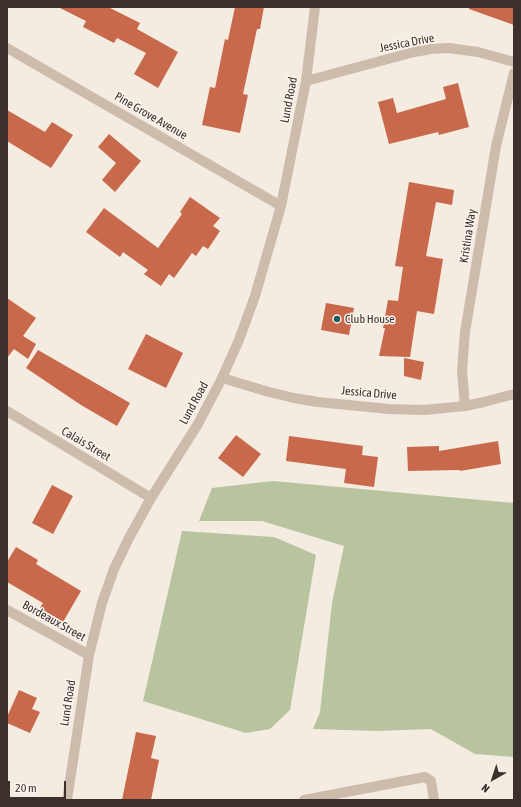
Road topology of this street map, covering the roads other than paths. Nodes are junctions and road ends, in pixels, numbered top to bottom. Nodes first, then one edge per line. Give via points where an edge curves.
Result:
1 (315, 7) edge
2 (7, 48) edge
3 (514, 62) edge
4 (514, 73) edge
5 (306, 81) junction
6 (281, 206) junction
7 (222, 378) junction
8 (514, 394) edge
9 (466, 406) junction
10 (7, 411) edge
11 (151, 498) junction
12 (7, 610) edge
13 (89, 655) junction
14 (67, 800) edge
15 (304, 800) edge
16 (434, 800) edge

1 - 5 street, Lund Road
2 - 6 street, Pine Grove Avenue
3 - 5 street, Jessica Drive via 478,52 449,48 431,49
4 - 9 street, Kristina Way via 496,146 465,332 462,371
5 - 6 street, Lund Road
6 - 7 street, Lund Road via 255,296
7 - 9 street, Jessica Drive via 269,392 326,402 424,410
7 - 11 street, Lund Road via 198,424
8 - 9 street, Jessica Drive
10 - 11 street, Calais Street
11 - 13 street, Lund Road via 114,570 102,603
12 - 13 street, Bordeaux Street
13 - 14 street, Lund Road
15 - 16 street via 424,777 431,781

